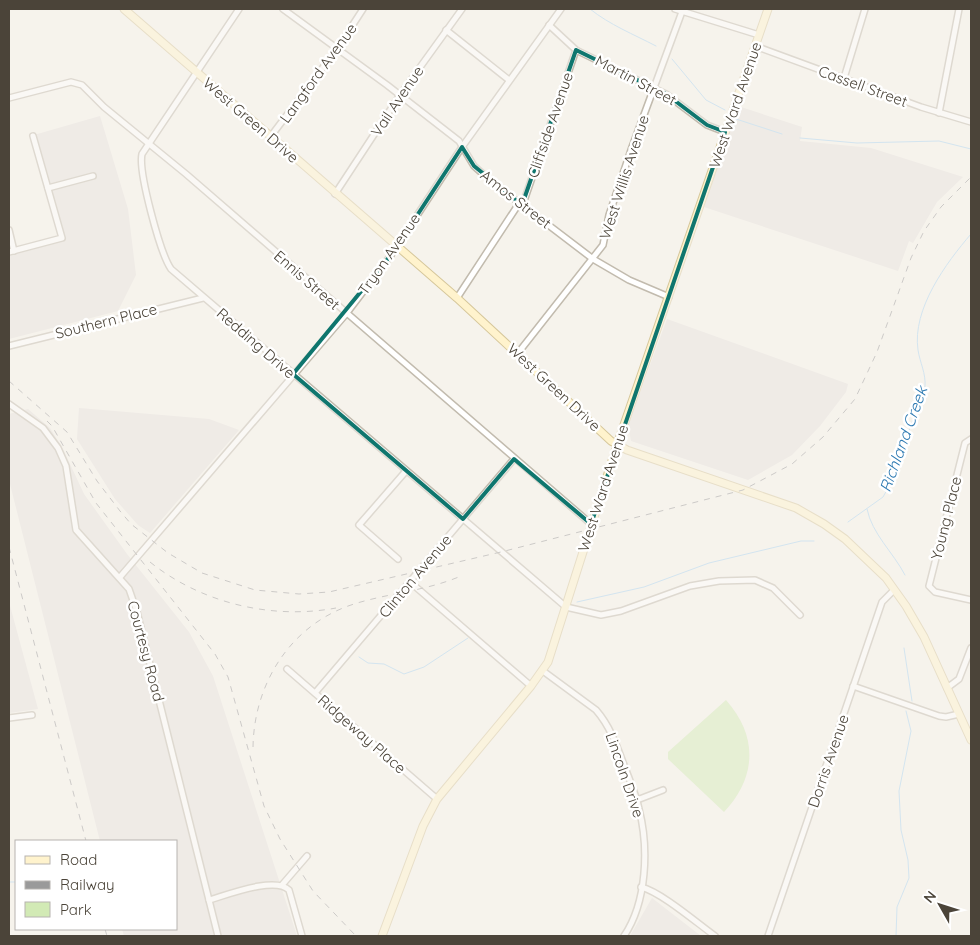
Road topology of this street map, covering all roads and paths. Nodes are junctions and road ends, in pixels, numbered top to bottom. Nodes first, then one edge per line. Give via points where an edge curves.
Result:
1 (124, 9) edge
2 (239, 9) edge
3 (283, 9) edge
4 (363, 9) edge
5 (462, 9) edge
6 (561, 9) edge
7 (675, 9) edge
8 (768, 9) edge
9 (865, 9) edge
10 (959, 9) edge
11 (682, 10) edge
12 (549, 25) junction
13 (446, 30) junction
14 (759, 34) junction
15 (755, 46) junction
16 (337, 49) junction
17 (576, 50) junction
18 (196, 73) junction
19 (844, 78) junction
20 (510, 80) junction
21 (654, 88) junction
22 (400, 95) junction
23 (9, 98) edge
24 (939, 113) junction
25 (971, 122) edge
26 (725, 132) junction
27 (33, 136) dead end
28 (272, 136) junction
29 (148, 143) junction
30 (462, 147) junction
31 (93, 176) dead end
32 (48, 188) junction
33 (335, 194) junction
34 (520, 203) junction
35 (9, 230) edge
36 (396, 246) junction
37 (11, 252) edge
38 (593, 259) junction
39 (669, 296) junction
40 (203, 298) junction
41 (457, 298) junction
42 (346, 314) junction
43 (9, 346) edge
44 (518, 353) junction
45 (293, 374) junction
46 (9, 404) edge
47 (969, 441) edge
48 (617, 445) junction
49 (514, 459) junction
50 (406, 471) junction
51 (463, 520) junction
52 (591, 524) junction
53 (398, 559) dead end
54 (120, 577) junction
55 (410, 582) junction
56 (894, 590) junction
57 (971, 600) edge
58 (566, 606) junction
59 (800, 615) dead end
60 (971, 648) edge
61 (287, 669) dead end
62 (543, 671) junction
63 (531, 686) junction
64 (853, 686) junction
65 (947, 688) junction
66 (315, 692) junction
67 (959, 714) junction
68 (32, 715) dead end
69 (9, 718) edge
70 (971, 740) edge
71 (663, 790) dead end
72 (437, 799) junction
73 (637, 800) junction
74 (308, 856) dead end
75 (282, 885) junction
76 (642, 887) junction
77 (209, 900) junction
78 (218, 936) edge
79 (302, 936) edge
80 (382, 936) edge
81 (624, 936) edge
82 (715, 936) edge
83 (768, 936) edge

1 - 18 main road, West Green Drive
2 - 18 street, Redding Drive
3 - 16 street, Amos Street
4 - 16 street, Langford Avenue
5 - 13 street, Vail Avenue
6 - 12 street, Tryon Avenue
7 - 11 street
8 - 14 main road, West Ward Avenue
9 - 19 street
10 - 24 street
11 - 14 street
11 - 21 street, West Willis Avenue
12 - 17 street, Martin Street
12 - 20 street, Tryon Avenue
13 - 20 street
13 - 22 street, Vail Avenue
14 - 15 main road, West Ward Avenue
15 - 19 street, Cassell Street
15 - 26 main road, West Ward Avenue
16 - 22 street, Amos Street
16 - 28 street, Langford Avenue
17 - 21 street, Martin Street
17 - 34 street, Cliffside Avenue via 525,198
18 - 28 main road, West Green Drive
18 - 29 street, Redding Drive
19 - 24 street, Cassell Street
20 - 30 street, Tryon Avenue
21 - 26 street, Martin Street via 676,100 707,125
21 - 38 street, West Willis Avenue via 616,194 605,238
22 - 30 street, Amos Street via 459,141
22 - 33 street, Vail Avenue
23 - 29 street, Ennis Street via 78,83
24 - 25 street, Cassell Street
26 - 39 main road, West Ward Avenue
27 - 32 street
28 - 33 main road, West Green Drive
29 - 40 street, Redding Drive via 140,165 163,255 170,268
29 - 42 street, Ennis Street
30 - 34 street, Amos Street via 474,166
30 - 36 street, Tryon Avenue
31 - 32 street
32 - 37 street via 62,238
33 - 36 main road, West Green Drive
34 - 38 street, Amos Street
34 - 41 street, Cliffside Avenue
35 - 37 street
36 - 41 main road, West Green Drive
36 - 42 street, Tryon Avenue
38 - 39 street, Amos Street via 629,280
38 - 44 street, West Willis Avenue
39 - 48 main road, West Ward Avenue
40 - 43 street, Southern Place
40 - 45 street, Redding Drive
41 - 44 main road, West Green Drive
42 - 45 street, Tryon Avenue
42 - 49 street, Ennis Street
44 - 48 main road, West Green Drive
45 - 50 street, Redding Drive
45 - 54 street, Tryon Avenue
46 - 54 street, Courtesy Road via 51,437 66,466 76,530
47 - 57 street, Young Place via 930,588
48 - 52 main road, West Ward Avenue
48 - 56 main road, West Green Drive via 796,508 845,539 886,578
49 - 51 street, Clinton Avenue
49 - 52 street, Ennis Street
50 - 51 street, Redding Drive
50 - 53 street via 358,525
51 - 55 street, Clinton Avenue
51 - 58 street, Redding Drive
52 - 58 main road, West Ward Avenue
54 - 77 street, Courtesy Road via 129,589 137,612
55 - 63 street
55 - 66 street, Clinton Avenue
56 - 64 street, Dorris Avenue via 882,602
56 - 65 main road, West Green Drive via 924,637
58 - 59 street via 601,615 621,612 690,586 755,580 773,588
58 - 62 main road, West Ward Avenue
60 - 65 street via 959,679
61 - 66 street, Ridgeway Place
62 - 63 main road, West Ward Avenue
62 - 73 street, Lincoln Drive via 603,718 620,752
63 - 72 main road, West Ward Avenue
64 - 67 street via 946,718
64 - 83 street, Dorris Avenue
65 - 67 main road, West Green Drive
66 - 72 street, Ridgeway Place
67 - 70 main road, West Green Drive
68 - 69 street
71 - 73 street
72 - 80 main road, West Ward Avenue via 423,826
73 - 76 street, Lincoln Drive via 644,830
74 - 75 street
75 - 77 street via 251,888
75 - 79 street via 289,890
76 - 81 street, Lincoln Drive via 635,914
76 - 82 street
77 - 78 street, Courtesy Road

